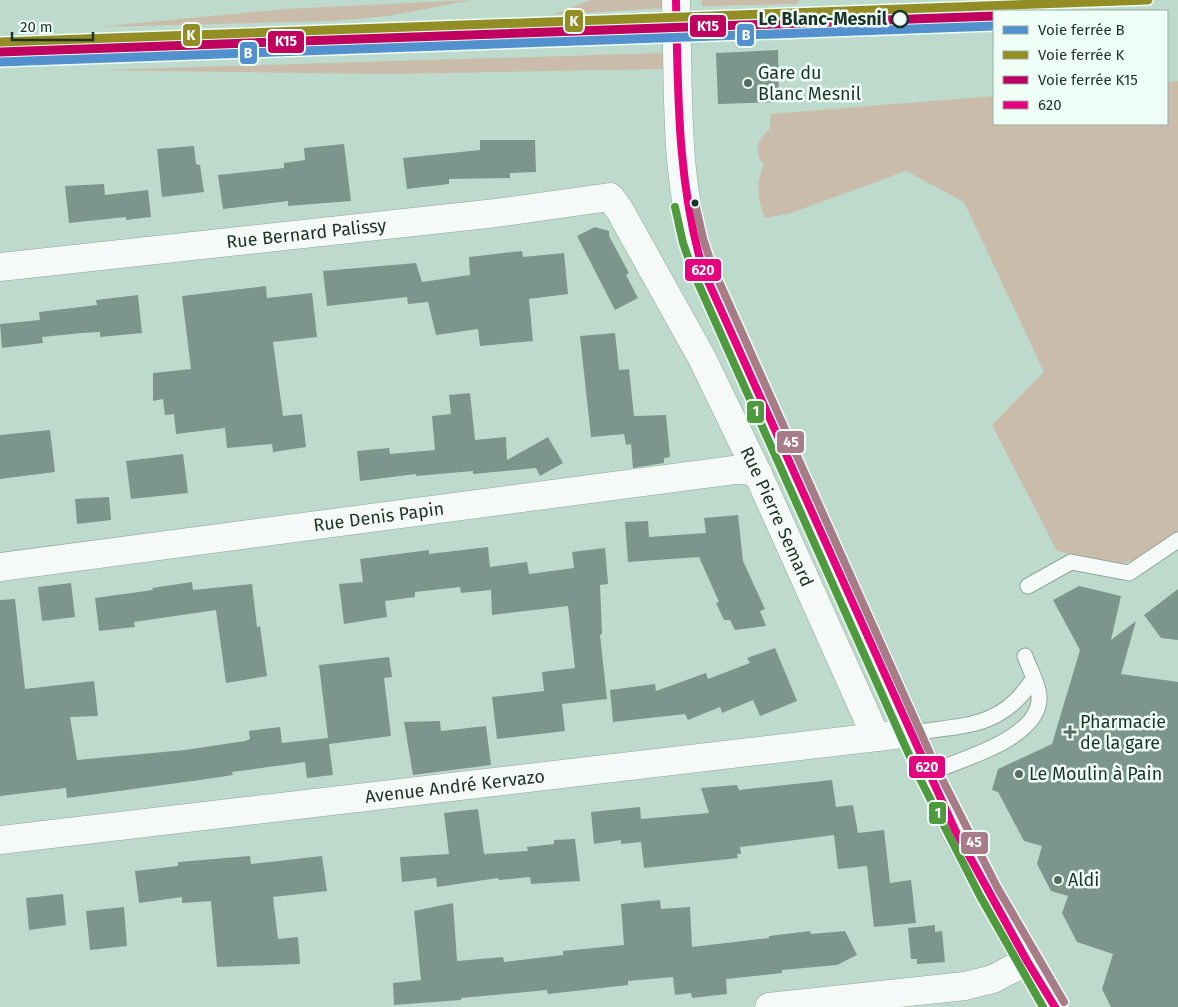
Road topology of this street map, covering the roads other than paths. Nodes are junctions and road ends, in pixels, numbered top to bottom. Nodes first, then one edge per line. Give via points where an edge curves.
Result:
1 (676, 0) edge
2 (610, 197) joint
3 (0, 267) edge
4 (758, 474) junction
5 (1178, 540) edge
6 (0, 567) edge
7 (1028, 586) dead end
8 (1025, 656) dead end
9 (1033, 679) junction
10 (910, 733) junction
11 (876, 737) junction
12 (928, 773) junction
13 (0, 840) edge
14 (1027, 961) junction
15 (769, 1007) edge
16 (1055, 1007) edge

1 - 10 street, Rue Pierre Semard via 685,205 693,241 703,270
2 - 3 street, Rue Bernard Palissy via 496,213
2 - 4 street, Rue Pierre Semard via 702,358
4 - 6 street, Rue Denis Papin via 734,470
4 - 11 street, Rue Pierre Semard
5 - 7 lane via 1129,572 1071,562
8 - 9 lane
9 - 10 lane via 1022,696 999,715 975,723
9 - 12 lane via 1039,694 1038,709 1022,729 1007,740
10 - 11 street, Avenue André Kervazo
10 - 12 street, Rue Pierre Semard
11 - 13 street, Avenue André Kervazo
12 - 14 street, Rue Pierre Semard via 955,830
14 - 15 street via 993,979 965,986
14 - 16 street, Rue Pierre Semard

